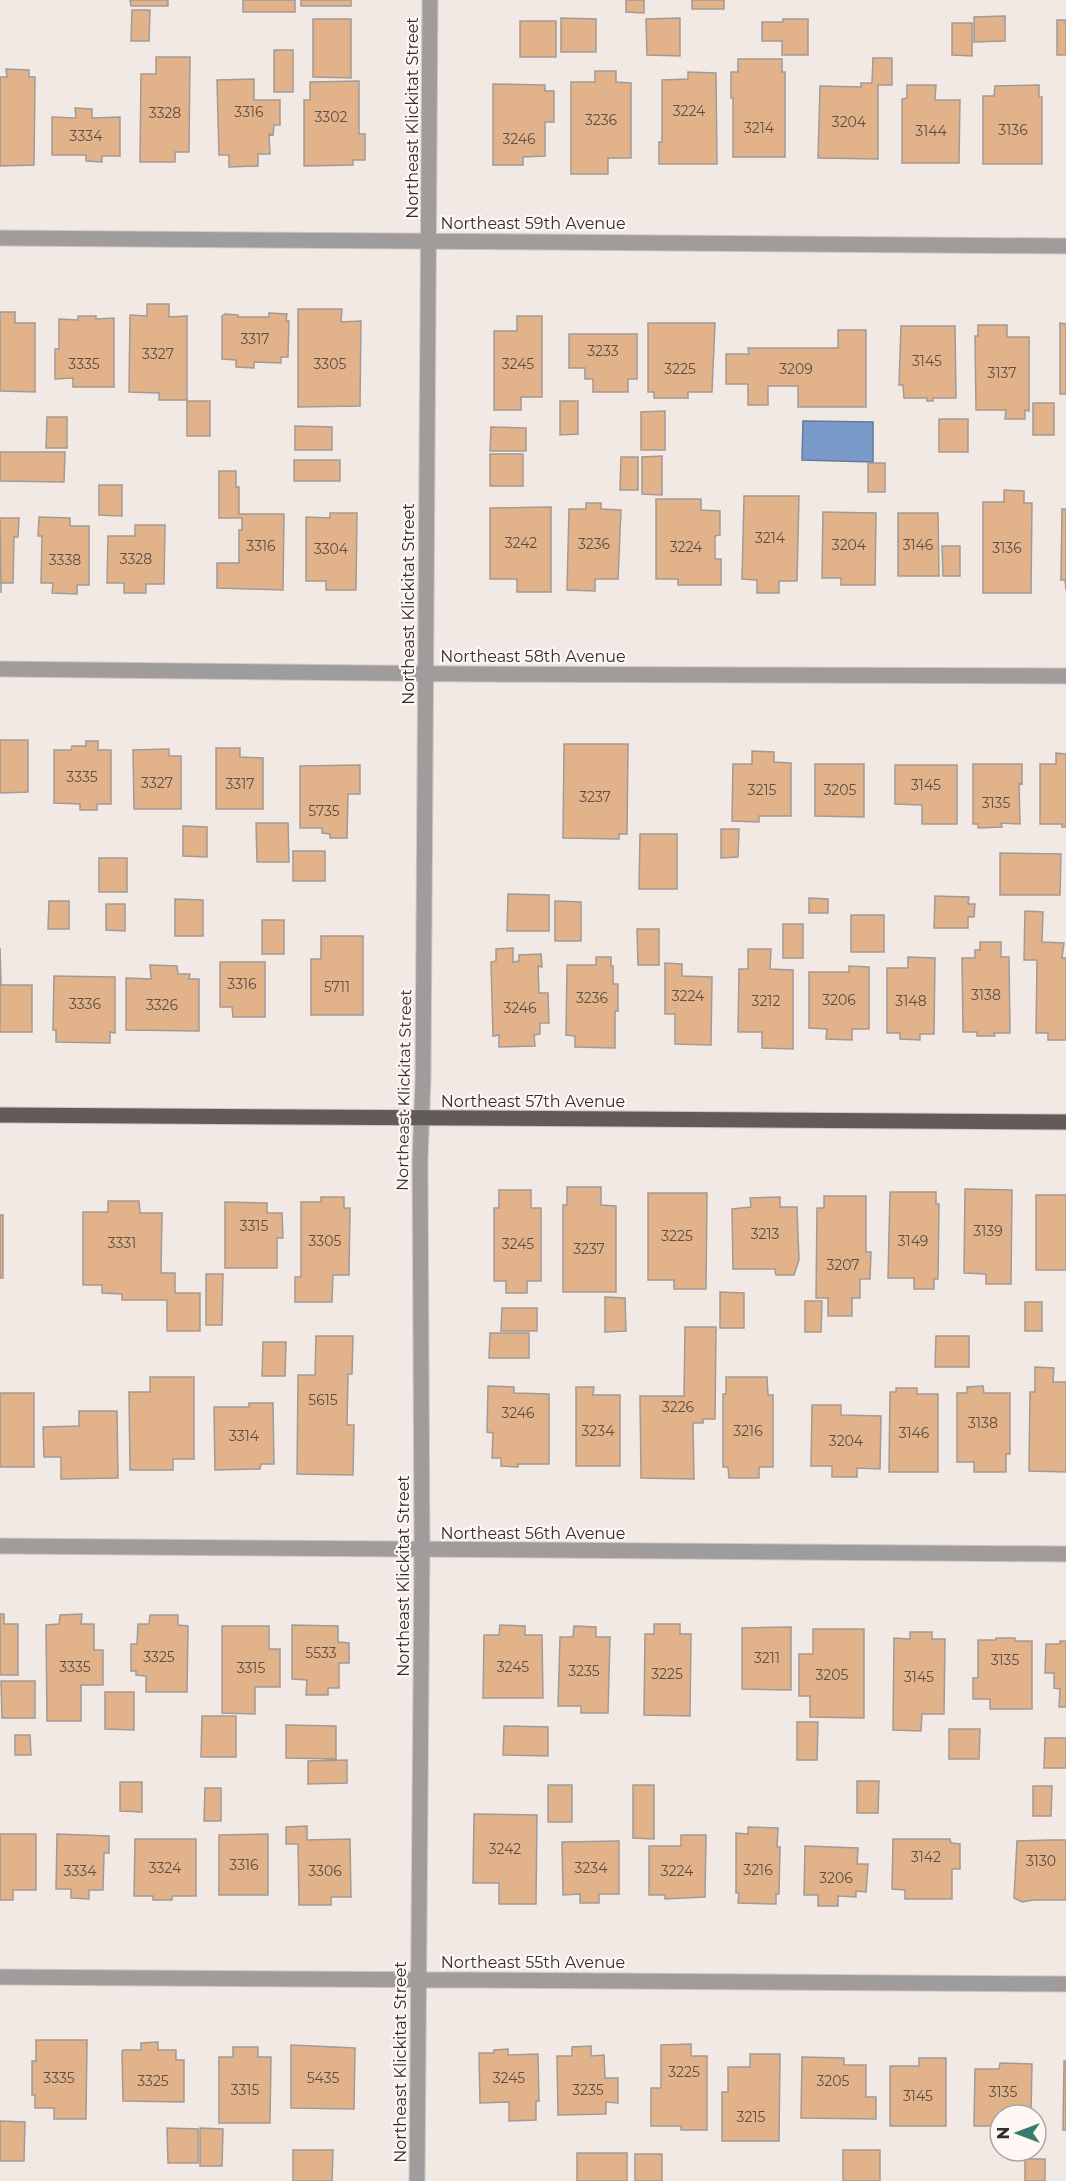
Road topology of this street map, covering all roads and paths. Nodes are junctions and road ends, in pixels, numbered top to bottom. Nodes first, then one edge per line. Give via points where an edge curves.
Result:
1 (430, 0) edge
2 (0, 238) edge
3 (429, 241) junction
4 (1066, 246) edge
5 (0, 669) edge
6 (426, 673) junction
7 (1066, 676) edge
8 (0, 1115) edge
9 (421, 1119) junction
10 (1066, 1122) edge
11 (0, 1546) edge
12 (422, 1550) junction
13 (1066, 1554) edge
14 (0, 1977) edge
15 (419, 1979) junction
16 (1066, 1984) edge
17 (417, 2181) edge

1 - 3 street, Northeast Klickitat Street
2 - 3 street, Northeast 59th Avenue
3 - 4 street, Northeast 59th Avenue
3 - 6 street, Northeast Klickitat Street
5 - 6 street, Northeast 58th Avenue
6 - 7 street, Northeast 58th Avenue
6 - 9 street, Northeast Klickitat Street
8 - 9 main road, Northeast 57th Avenue
9 - 10 main road, Northeast 57th Avenue
9 - 12 street, Northeast Klickitat Street
11 - 12 street, Northeast 56th Avenue
12 - 13 street, Northeast 56th Avenue
12 - 15 street, Northeast Klickitat Street
14 - 15 street, Northeast 55th Avenue
15 - 16 street, Northeast 55th Avenue
15 - 17 street, Northeast Klickitat Street

